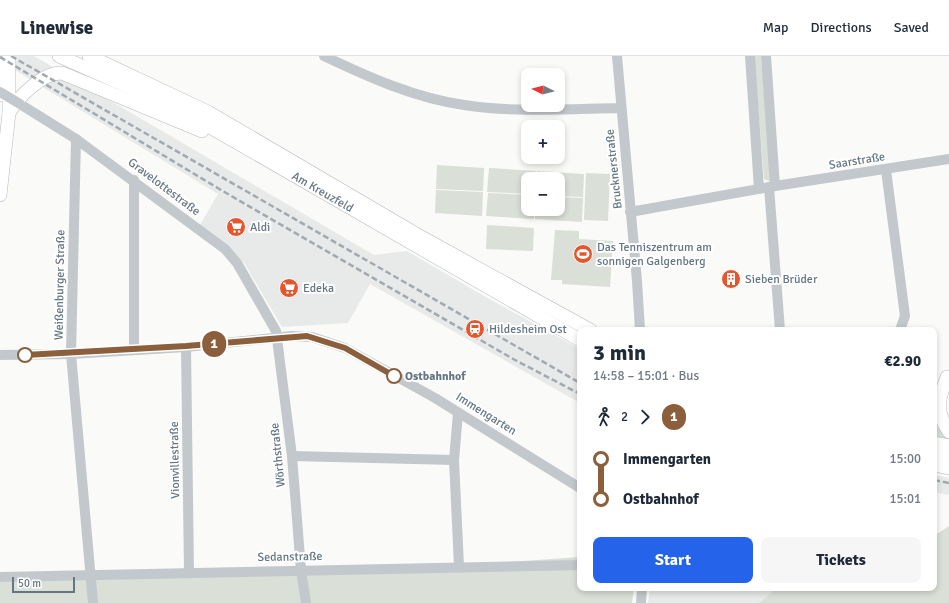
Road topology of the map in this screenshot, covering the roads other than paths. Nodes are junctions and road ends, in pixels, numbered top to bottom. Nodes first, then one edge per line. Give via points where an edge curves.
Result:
1 (9, 56) edge
2 (59, 56) edge
3 (324, 56) edge
4 (616, 56) edge
5 (750, 56) edge
6 (766, 56) edge
7 (89, 57) edge
8 (0, 65) edge
9 (0, 92) edge
10 (0, 96) edge
11 (621, 108) junction
12 (9, 113) junction
13 (76, 139) junction
14 (233, 140) junction
15 (949, 159) edge
16 (886, 170) junction
17 (134, 180) junction
18 (768, 187) junction
19 (0, 195) edge
20 (630, 212) junction
21 (585, 327) edge
22 (640, 327) edge
23 (780, 327) edge
24 (901, 327) edge
25 (276, 338) junction
26 (577, 338) edge
27 (186, 346) junction
28 (134, 349) junction
29 (71, 354) junction
30 (0, 355) edge
31 (948, 376) edge
32 (937, 385) edge
33 (458, 413) junction
34 (949, 432) edge
35 (937, 444) edge
36 (949, 446) edge
37 (937, 455) edge
38 (292, 456) junction
39 (949, 457) edge
40 (454, 460) junction
41 (937, 466) edge
42 (949, 468) edge
43 (577, 486) edge
44 (577, 565) edge
45 (459, 566) junction
46 (301, 570) junction
47 (189, 573) junction
48 (89, 575) junction
49 (0, 576) edge
50 (642, 591) edge
51 (93, 603) edge
52 (306, 603) edge
53 (641, 603) edge

1 - 12 main road
2 - 14 main road, Am Kreuzfeld via 172,106
3 - 11 street via 364,75 413,92 463,105 521,110
4 - 11 street, Brucknerstraße
5 - 18 street
6 - 18 street
7 - 21 main road, Am Kreuzfeld via 208,112 423,238
8 - 10 main road
9 - 13 street, Gravelottestraße, bridge
11 - 20 street, Brucknerstraße
12 - 14 main road via 44,77 62,73 199,130
12 - 19 main road
13 - 17 street, Gravelottestraße
13 - 29 street, Weißenburger Straße
14 - 26 main road, Am Kreuzfeld
15 - 16 street, Saarstraße
16 - 18 street, Saarstraße
16 - 24 street via 905,316
17 - 25 street, Gravelottestraße via 230,253 272,324
17 - 28 street
18 - 20 street, Brucknerstraße
18 - 23 street
20 - 22 street
25 - 27 street, Immengarten
25 - 33 street, Immengarten via 312,337 345,348
25 - 38 street, Wörthstraße
27 - 28 street, Immengarten
27 - 47 street, Vionvillestraße
28 - 29 street, Immengarten
29 - 30 street, Immengarten
29 - 48 street, Weißenburger Straße
31 - 32 main road
31 - 34 main road via 939,400 939,413
33 - 40 street
33 - 43 street, Immengarten
35 - 36 main road
37 - 39 main road
38 - 40 street
38 - 46 street, Wörthstraße
40 - 45 street
41 - 42 main road
44 - 45 street, Sedanstraße
45 - 46 street, Sedanstraße
46 - 47 street, Sedanstraße
46 - 52 street, Wörthstraße
47 - 48 street, Sedanstraße
48 - 49 street, Sedanstraße
48 - 51 street, Weißenburger Straße
50 - 53 street

